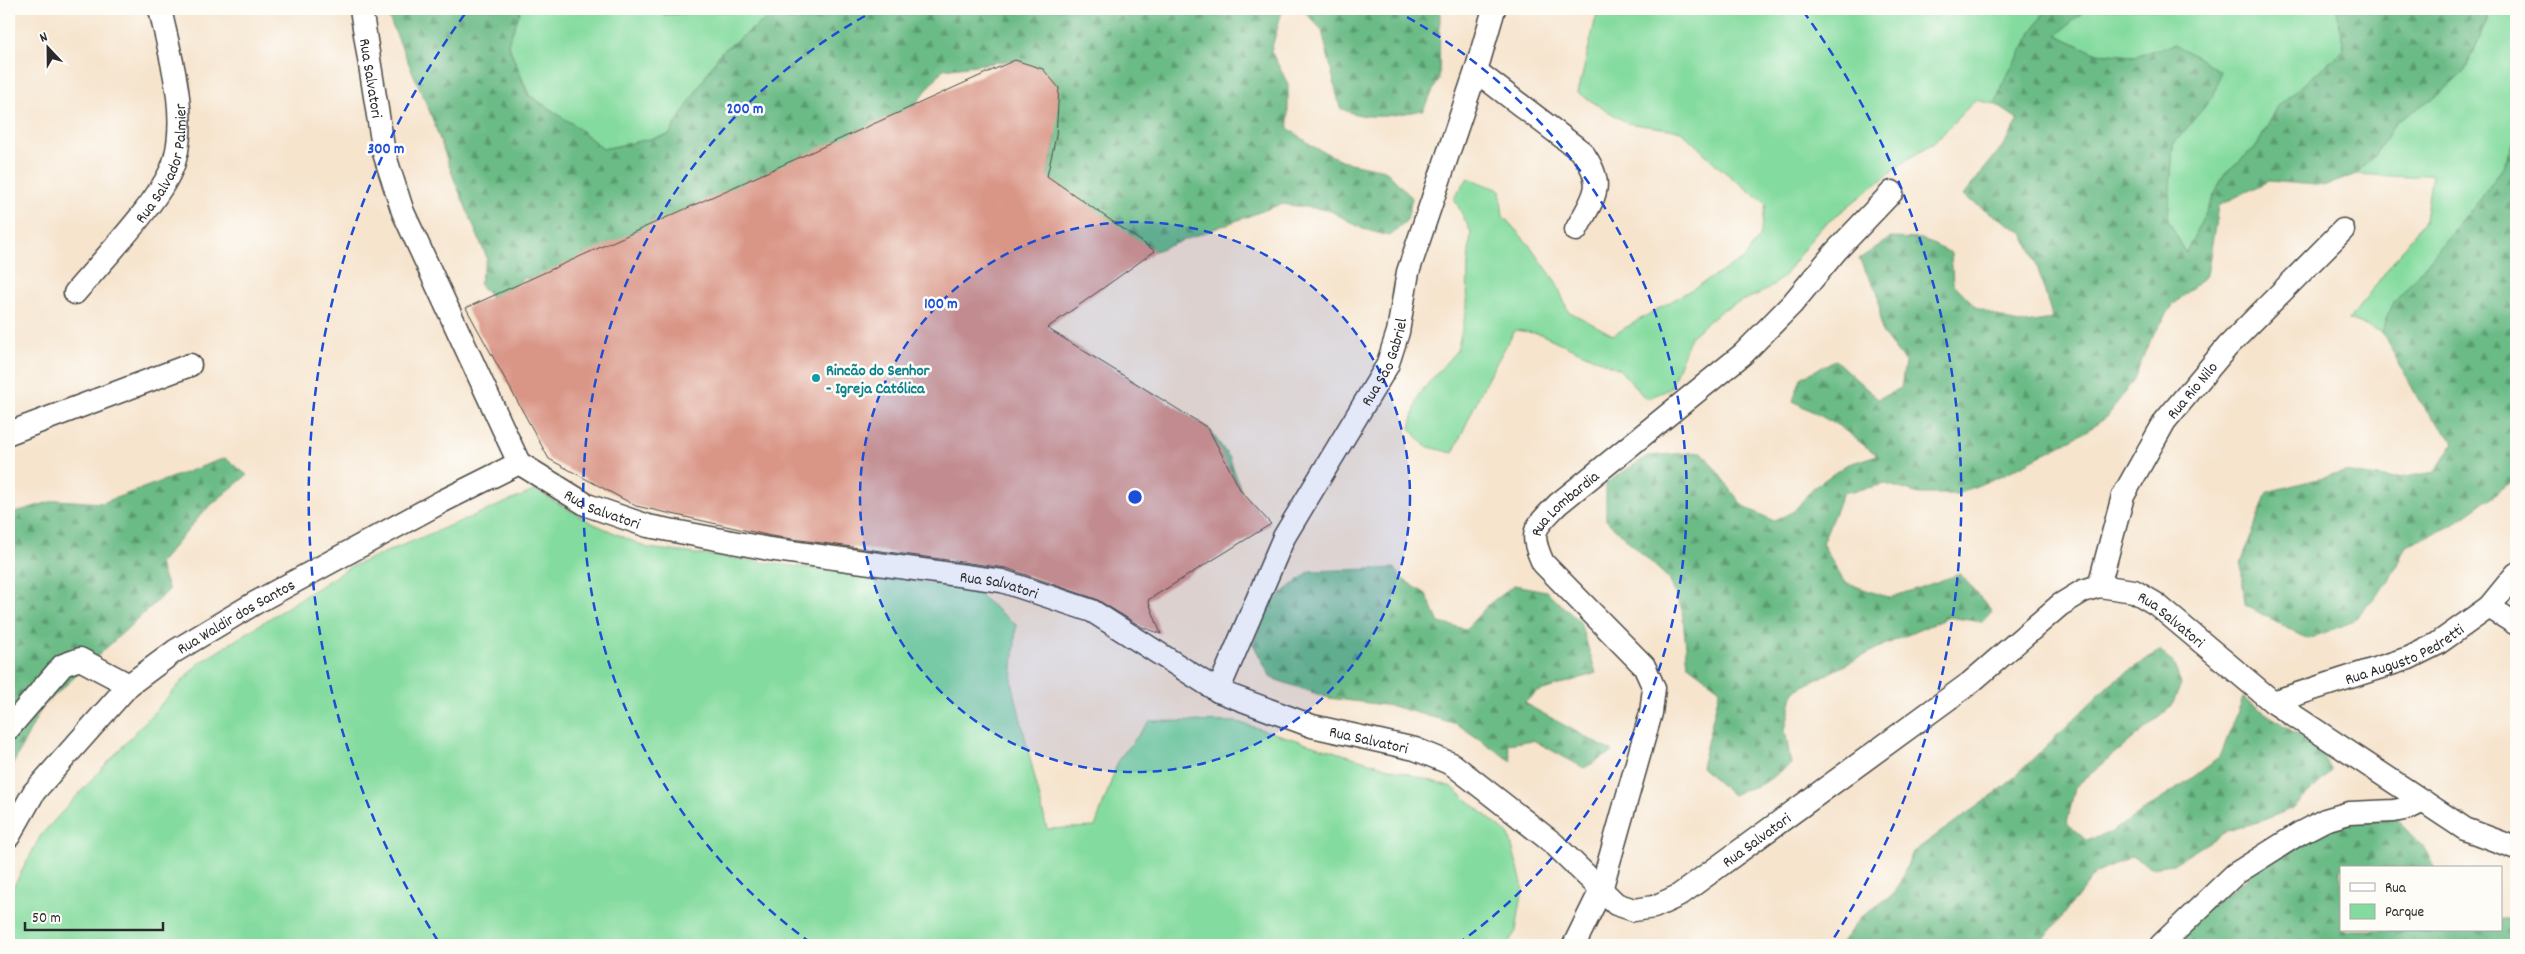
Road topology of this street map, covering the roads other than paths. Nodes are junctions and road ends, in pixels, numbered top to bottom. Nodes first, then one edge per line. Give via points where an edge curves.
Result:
1 (160, 9) edge
2 (361, 9) edge
3 (1494, 9) edge
4 (1476, 71) junction
5 (1892, 192) dead end
6 (1576, 230) dead end
7 (2343, 230) dead end
8 (75, 293) dead end
9 (190, 365) dead end
10 (9, 433) edge
11 (519, 463) junction
12 (2516, 574) edge
13 (2099, 586) junction
14 (2489, 608) junction
15 (2516, 624) edge
16 (129, 685) junction
17 (1218, 691) junction
18 (2272, 702) junction
19 (9, 728) edge
20 (2423, 801) junction
21 (9, 836) edge
22 (2516, 848) edge
23 (1601, 890) junction
24 (1574, 945) edge
25 (2161, 945) edge

1 - 8 street, Rua Salvador Palmier via 176,87 179,135 175,161 160,190
2 - 11 street, Rua Salvatori via 384,153 403,212
3 - 4 street, Rua São Gabriel
4 - 6 street via 1582,152 1593,167 1597,179 1593,199
4 - 17 street, Rua São Gabriel via 1408,272 1398,332 1387,366 1284,537
5 - 23 street, Rua Lombardia via 1743,354 1558,504 1538,526 1534,542 1543,562 1644,666 1654,688 1651,714
7 - 13 street, Rua Rio Nilo via 2228,346 2165,421 2123,496
9 - 10 street
11 - 16 street, Rua Waldir dos Santos via 255,603 175,651
11 - 17 street, Rua Salvatori via 587,505 648,526 768,549 1002,581 1092,611
12 - 14 street, Rua Augusto Pedretti
13 - 18 street, Rua Salvatori via 2134,591 2156,604
13 - 23 street, Rua Salvatori via 2083,591 2060,605 1970,683 1678,896 1654,907 1634,910 1616,904
14 - 15 street
14 - 18 street, Rua Augusto Pedretti via 2437,644 2409,658
16 - 19 street via 80,659 63,665
16 - 21 street, Rua Waldir dos Santos via 34,792
17 - 23 street, Rua Salvatori via 1312,726 1415,749 1452,764 1553,843
18 - 20 street, Rua Salvatori
20 - 22 street, Rua Salvatori via 2465,829
20 - 25 street via 2394,811 2349,813 2325,820 2300,833 2235,874
23 - 24 street

